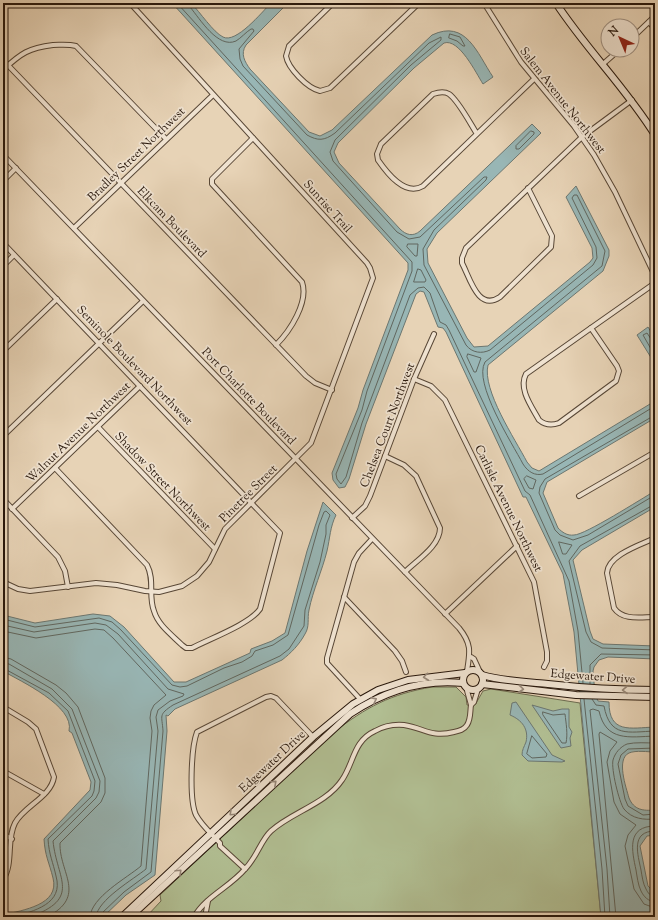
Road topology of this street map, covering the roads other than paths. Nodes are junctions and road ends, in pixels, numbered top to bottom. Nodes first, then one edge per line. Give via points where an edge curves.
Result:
1 (130, 3) edge
2 (333, 3) edge
3 (419, 3) edge
4 (484, 3) edge
5 (556, 3) edge
6 (655, 16) edge
7 (649, 22) junction
8 (655, 29) edge
9 (640, 30) edge
10 (609, 58) edge
11 (3, 60) edge
12 (603, 64) junction
13 (8, 66) junction
14 (3, 70) edge
15 (534, 79) junction
16 (213, 94) junction
17 (632, 100) junction
18 (477, 134) junction
19 (655, 136) edge
20 (582, 137) junction
21 (253, 138) junction
22 (166, 139) junction
23 (3, 154) edge
24 (16, 168) junction
25 (3, 181) edge
26 (121, 183) junction
27 (528, 188) junction
28 (74, 228) junction
29 (3, 243) edge
30 (14, 255) junction
31 (3, 266) edge
32 (655, 276) edge
33 (655, 283) edge
34 (57, 299) junction
35 (144, 301) junction
36 (591, 328) junction
37 (434, 334) dead end
38 (99, 343) junction
39 (276, 345) junction
40 (3, 351) edge
41 (414, 379) junction
42 (140, 386) junction
43 (332, 390) junction
44 (98, 427) junction
45 (3, 436) edge
46 (655, 452) edge
47 (385, 456) junction
48 (296, 459) junction
49 (55, 468) junction
50 (579, 496) dead end
51 (3, 499) edge
52 (252, 502) junction
53 (12, 509) junction
54 (352, 518) junction
55 (655, 538) edge
56 (372, 539) junction
57 (517, 546) junction
58 (215, 549) junction
59 (404, 572) junction
60 (3, 582) edge
61 (68, 587) junction
62 (152, 592) junction
63 (344, 597) junction
64 (446, 614) junction
65 (655, 617) edge
66 (471, 657) junction
67 (544, 667) dead end
68 (406, 672) dead end
69 (466, 672) junction
70 (481, 673) junction
71 (464, 685) junction
72 (480, 686) junction
73 (655, 690) edge
74 (655, 697) edge
75 (360, 699) junction
76 (470, 704) junction
77 (3, 707) edge
78 (313, 737) junction
79 (3, 771) edge
80 (44, 794) junction
81 (3, 834) edge
82 (213, 835) junction
83 (12, 839) junction
84 (245, 868) junction
85 (3, 880) edge
86 (208, 900) junction
87 (122, 917) edge
88 (130, 917) edge
89 (194, 917) edge
90 (205, 917) edge

1 - 16 street, Sunrise Trail
2 - 3 street via 286,50 290,66 310,87 320,91 330,88
4 - 15 street, Salem Avenue Northwest via 507,43
5 - 12 street
6 - 7 street
7 - 8 street
7 - 9 street
10 - 12 street
11 - 13 street, Elkcam Boulevard
12 - 17 street
13 - 14 street
13 - 22 street via 19,55 34,48 65,44 76,46
13 - 26 street, Elkcam Boulevard
15 - 18 street
15 - 20 street, Salem Avenue Northwest
16 - 21 street, Sunrise Trail
16 - 22 street, Bradley Street Northwest
17 - 19 street
17 - 20 street
18 - 18 street via 453,98 439,92 380,144 378,160 403,186 418,189
20 - 27 street
20 - 32 street, Salem Avenue Northwest via 615,192
21 - 39 street via 212,179 212,184 302,282 304,292 294,321
21 - 43 street, Sunrise Trail via 368,263 372,273 372,283
22 - 26 street, Bradley Street Northwest
23 - 24 street, Port Charlotte Boulevard
24 - 25 street
24 - 28 street, Port Charlotte Boulevard
26 - 28 street, Bradley Street Northwest
26 - 39 street, Elkcam Boulevard
27 - 27 street via 463,253 462,264 477,294 485,301 490,302 500,297 551,247 552,236
28 - 35 street, Port Charlotte Boulevard
29 - 30 street, Seminole Boulevard Northwest
30 - 31 street
30 - 34 street, Seminole Boulevard Northwest
33 - 36 street
34 - 38 street, Seminole Boulevard Northwest
34 - 40 street
35 - 38 street
35 - 48 street, Port Charlotte Boulevard
36 - 36 street via 617,366 616,381 558,423 543,424 524,389 523,379 526,374
37 - 41 street, Chelsea Court Northwest
38 - 42 street, Seminole Boulevard Northwest
38 - 45 street
39 - 43 street, Elkcam Boulevard via 310,380
41 - 47 street, Chelsea Court Northwest
41 - 57 street, Carlisle Avenue Northwest via 432,386 445,400
42 - 44 street, Walnut Avenue Northwest
42 - 52 street, Seminole Boulevard Northwest
43 - 48 street, Sunrise Trail via 314,438
44 - 49 street, Walnut Avenue Northwest
44 - 58 street, Shadow Street Northwest
46 - 50 street
47 - 54 street, Chelsea Court Northwest via 365,506
47 - 59 street via 404,465 416,476 440,528 435,542
48 - 52 street, Pinetree Street
48 - 54 street, Port Charlotte Boulevard
49 - 53 street, Walnut Avenue Northwest
49 - 62 street via 147,565 151,574
51 - 53 street
52 - 58 street, Pinetree Street via 225,529
52 - 62 street, Seminole Boulevard Northwest via 280,533 260,609 254,617 192,648 186,648 156,617 152,607
53 - 61 street via 58,557 65,571
54 - 56 street, Port Charlotte Boulevard
55 - 65 street via 613,559 607,573 617,612 627,617
56 - 59 street, Port Charlotte Boulevard
56 - 63 street via 356,557
57 - 64 street
57 - 67 street, Carlisle Avenue Northwest via 535,588 547,652
58 - 62 street, Pinetree Street via 206,567 192,580 176,589
59 - 64 street, Port Charlotte Boulevard
60 - 61 street, Pinetree Street via 30,591
61 - 62 street, Pinetree Street via 107,584
63 - 68 street via 395,650
63 - 75 street via 327,664
64 - 66 street, Port Charlotte Boulevard via 465,637
66 - 69 street
66 - 70 street, Port Charlotte Boulevard
69 - 70 street via 473,670
69 - 71 street
69 -> 75 street, Edgewater Drive via 408,680
70 - 72 street
73 -> 70 street, Edgewater Drive via 574,688 495,679
71 - 72 street via 471,690
71 - 76 street
82 -> 71 street, Edgewater Drive via 357,710 387,694 417,685
72 -> 74 street, Edgewater Drive via 576,695
72 - 76 street via 474,702
75 - 78 street, Edgewater Drive
76 - 84 street via 468,723 463,730 439,735 395,725 370,733 356,747 348,771 336,788 269,832 253,860
77 - 80 street via 36,729 54,777 51,787
78 -> 82 street, Edgewater Drive
78 - 82 street via 276,698 271,696 197,732 192,800 197,816
79 - 80 street
80 - 83 street via 15,822
81 - 83 street
82 - 84 street via 220,846
82 - 87 street, Edgewater Drive
88 -> 82 street, Edgewater Drive
83 - 85 street via 8,870
84 - 86 street via 238,878
86 - 89 street
86 - 90 street

